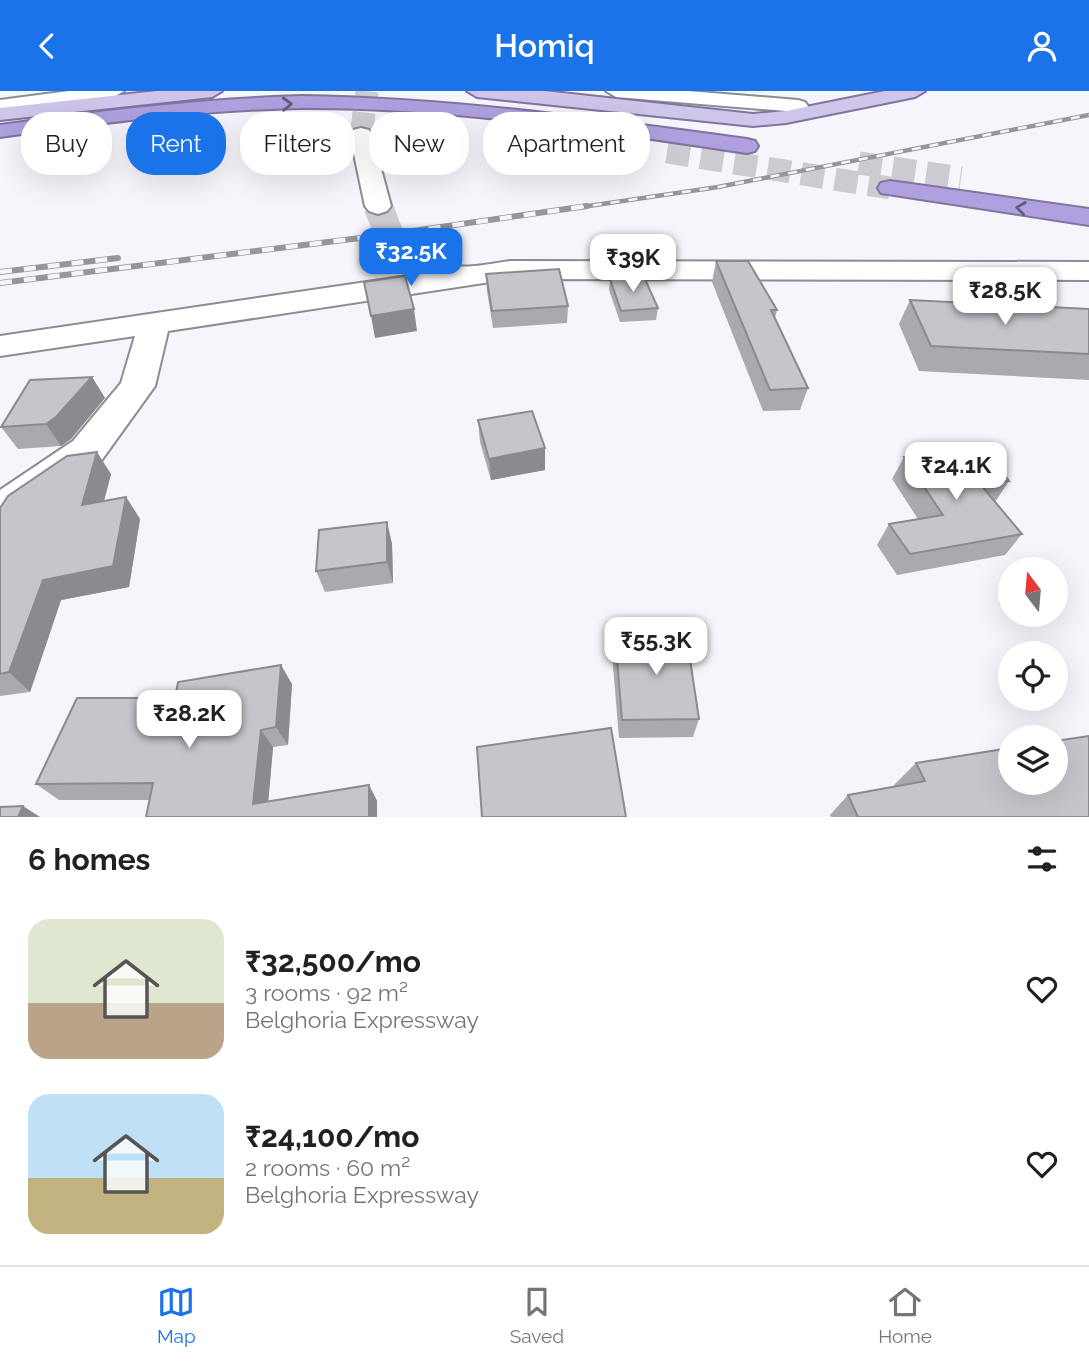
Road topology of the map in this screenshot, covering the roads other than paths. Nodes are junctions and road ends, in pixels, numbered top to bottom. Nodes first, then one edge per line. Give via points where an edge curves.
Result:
1 (114, 91) edge
2 (212, 91) edge
3 (477, 91) edge
4 (616, 91) edge
5 (915, 91) edge
6 (669, 93) edge
7 (852, 97) edge
8 (10, 104) edge
9 (798, 106) junction
10 (713, 116) junction
11 (0, 131) edge
12 (360, 135) tunnel mouth
13 (747, 146) dead end
14 (0, 148) edge
15 (667, 152) tunnel mouth
16 (961, 178) tunnel mouth
17 (890, 188) tunnel mouth
18 (1089, 198) edge
19 (378, 206) tunnel mouth
20 (1089, 217) edge
21 (393, 244) tunnel mouth
22 (1089, 271) edge
23 (461, 277) junction
24 (154, 323) junction
25 (0, 346) edge
26 (0, 520) edge

1 - 8 street
2 - 8 main road
3 - 10 main road
4 - 6 street
5 - 7 main road
6 - 9 street
7 - 9 main road
7 - 10 main road via 770,120
9 - 10 main road
11 -> 13 highway via 145,113 342,102 562,119
12 - 19 street
14 - 15 highway via 167,128 300,122 437,126
16 - 18 highway
20 -> 17 highway
21 - 23 street via 416,264
22 - 23 street via 524,269
23 - 24 street
24 - 25 street
24 - 26 street via 138,386 87,451 9,505

